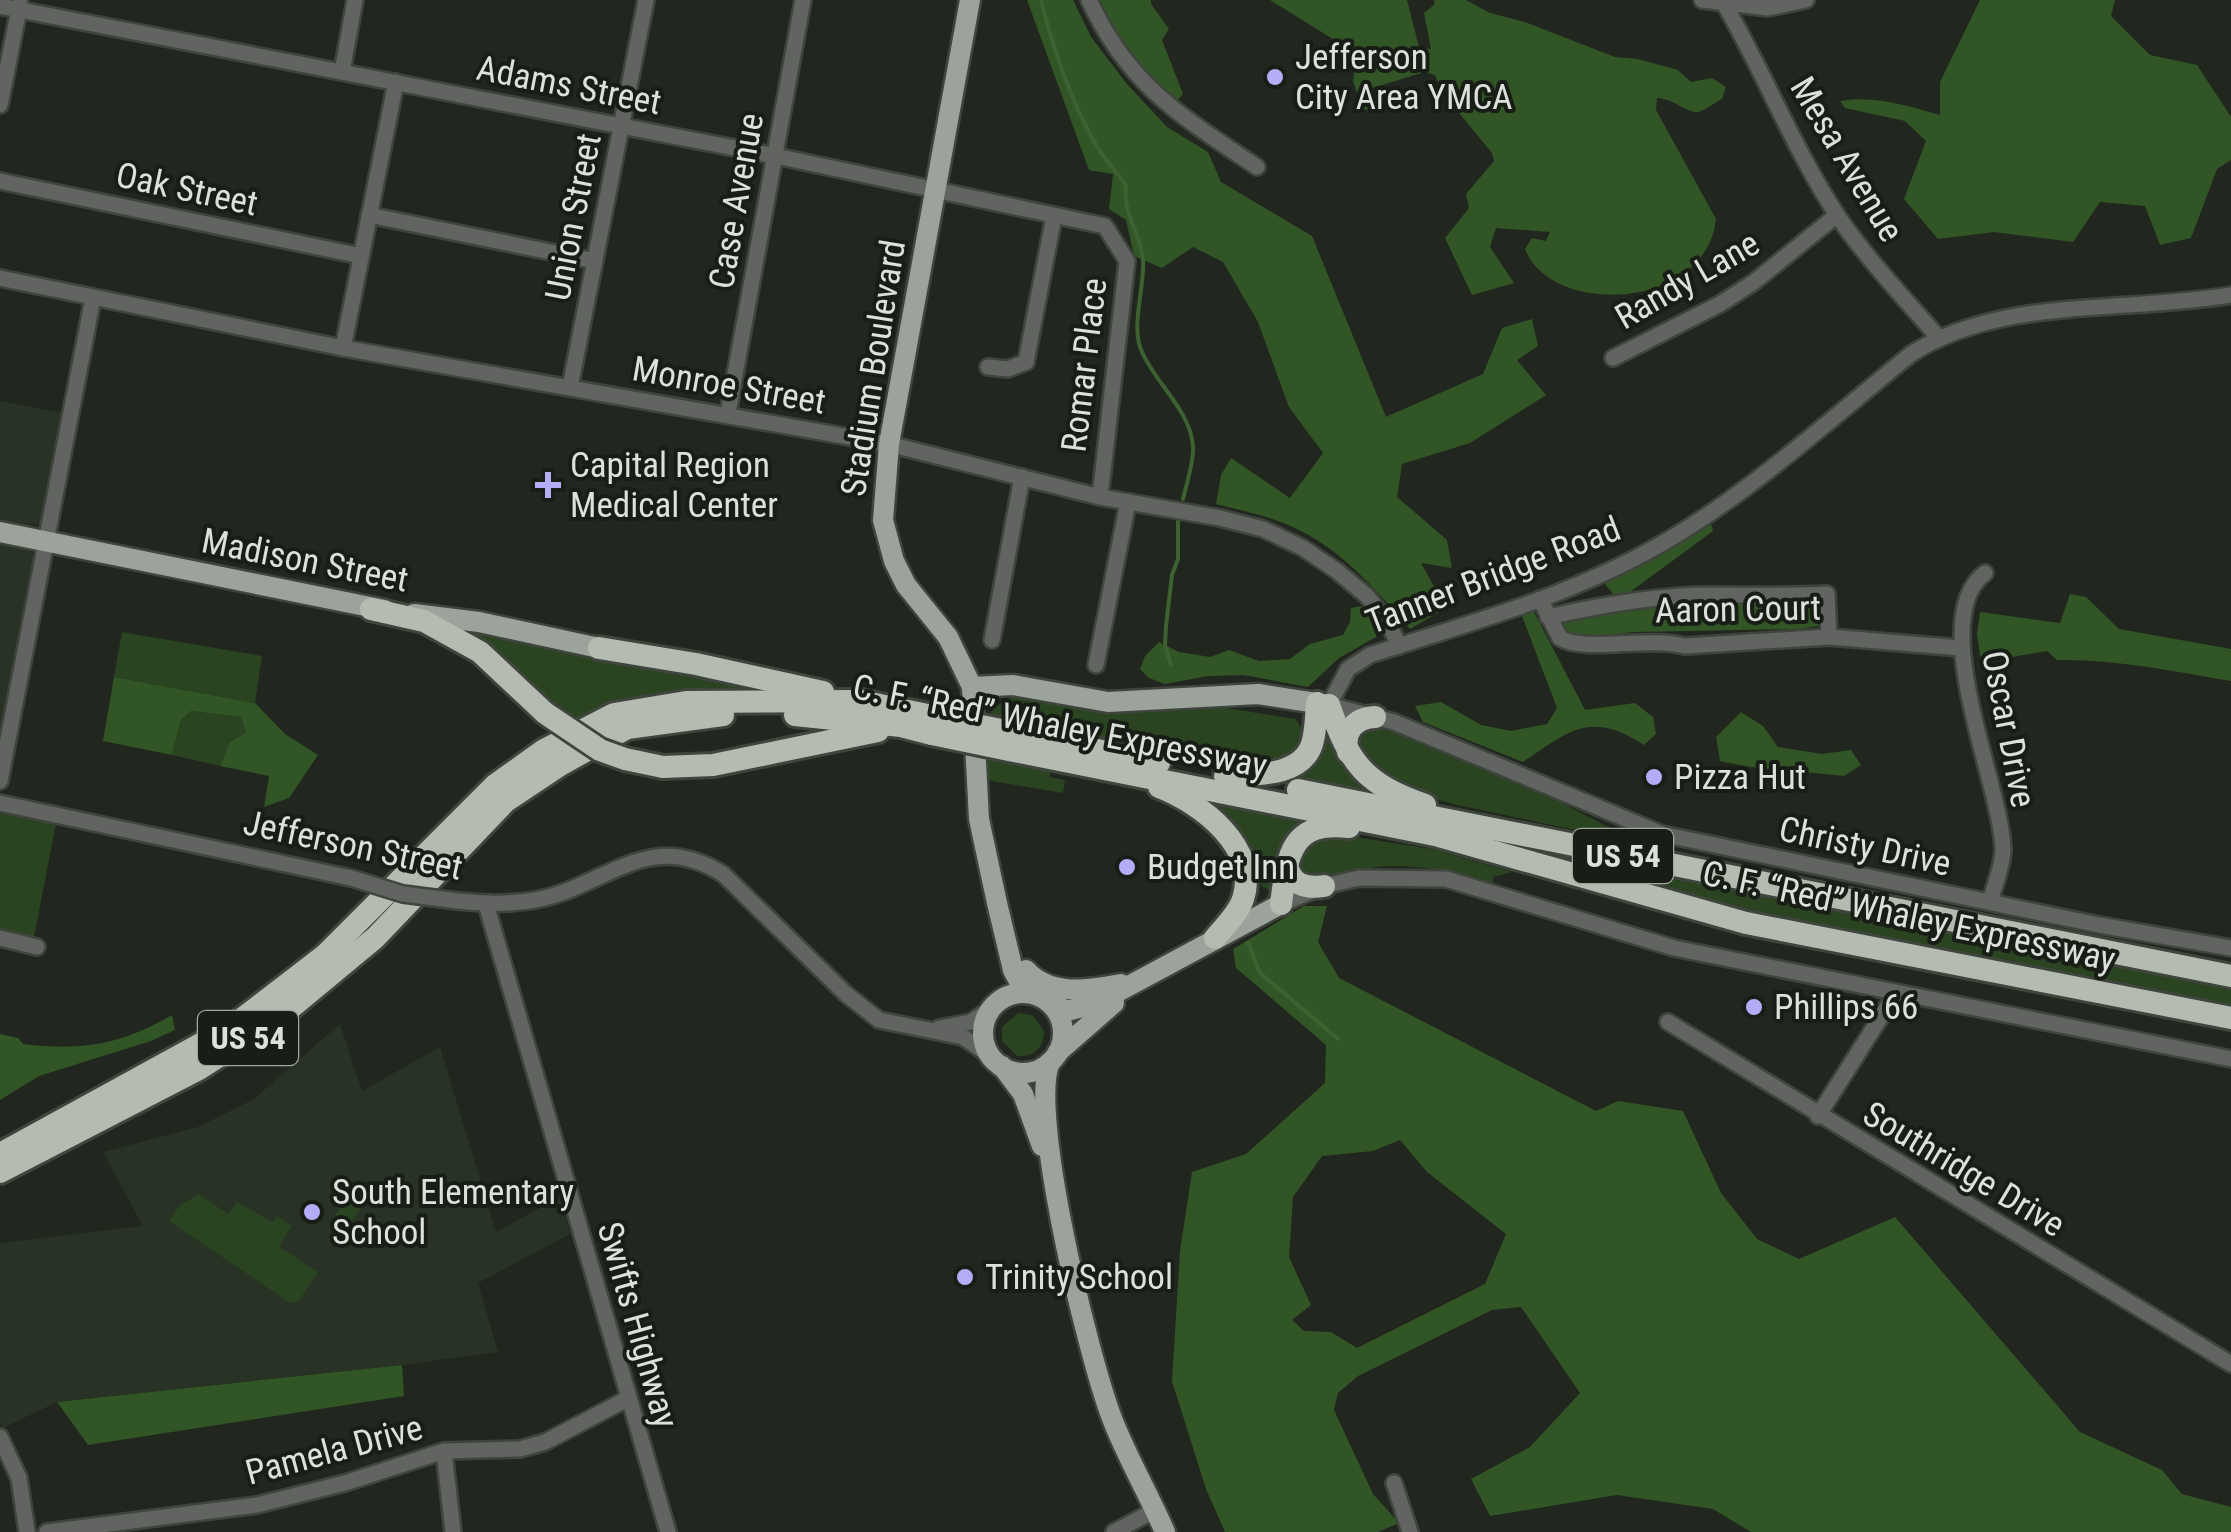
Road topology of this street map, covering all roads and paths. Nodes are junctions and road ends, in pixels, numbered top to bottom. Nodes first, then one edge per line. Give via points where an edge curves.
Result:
1 (355, 0) edge
2 (646, 0) edge
3 (803, 0) edge
4 (970, 0) edge
5 (1088, 0) edge
6 (1702, 0) edge
7 (1806, 0) edge
8 (1724, 2) edge
9 (20, 5) edge
10 (0, 6) edge
11 (342, 72) junction
12 (396, 82) junction
13 (0, 105) edge
14 (622, 126) junction
15 (776, 156) junction
16 (1257, 167) dead end
17 (0, 181) edge
18 (934, 191) junction
19 (369, 215) junction
20 (1838, 215) junction
21 (1054, 216) junction
22 (1114, 245) joint
23 (361, 256) junction
24 (595, 261) junction
25 (0, 278) edge
26 (2231, 295) edge
27 (93, 298) junction
28 (1938, 337) junction
29 (343, 348) junction
30 (1613, 358) dead end
31 (988, 367) dead end
32 (570, 387) junction
33 (728, 414) junction
34 (889, 444) junction
35 (1022, 478) junction
36 (1100, 497) junction
37 (1128, 502) junction
38 (0, 532) edge
39 (45, 540) junction
40 (1984, 573) dead end
41 (1540, 599) junction
42 (372, 609) junction
43 (1548, 617) junction
44 (1829, 638) junction
45 (992, 640) dead end
46 (1399, 646) junction
47 (599, 648) joint
48 (1961, 648) junction
49 (1096, 664) dead end
50 (972, 687) junction
51 (860, 701) junction
52 (1323, 704) junction
53 (1375, 717) junction
54 (932, 725) junction
55 (901, 726) junction
56 (1012, 742) junction
57 (1348, 755) junction
58 (1109, 769) junction
59 (1226, 776) junction
60 (0, 780) edge
61 (0, 803) edge
62 (1500, 831) junction
63 (1435, 835) junction
64 (1245, 864) junction
65 (1287, 864) junction
66 (1324, 886) junction
67 (1990, 902) junction
68 (997, 903) junction
69 (486, 904) junction
70 (1278, 905) junction
71 (1002, 925) junction
72 (0, 938) edge
73 (1215, 938) junction
74 (37, 948) dead end
75 (2231, 948) edge
76 (2231, 976) edge
77 (1142, 980) junction
78 (1896, 992) junction
79 (1045, 1000) junction
80 (997, 1004) junction
81 (2231, 1018) edge
82 (1668, 1022) dead end
83 (926, 1030) junction
84 (1054, 1057) junction
85 (2231, 1059) edge
86 (997, 1062) junction
87 (1818, 1116) junction
88 (0, 1154) edge
89 (1051, 1171) junction
90 (0, 1172) edge
91 (2231, 1364) edge
92 (627, 1399) junction
93 (0, 1436) edge
94 (444, 1452) junction
95 (1394, 1484) dead end
96 (1155, 1510) junction
97 (27, 1532) edge
98 (47, 1532) edge
99 (452, 1532) edge
100 (668, 1532) edge
101 (1114, 1532) edge
102 (1165, 1532) edge
103 (1410, 1532) edge

1 - 11 street
2 - 14 street, Union Street
3 - 15 street, Case Avenue
4 - 18 main road, Stadium Boulevard
5 - 16 street via 1124,62 1148,88
6 - 8 street
7 - 8 street via 1768,8
8 - 20 street, Mesa Avenue
9 - 10 street, Adams Street
9 - 11 street, Adams Street
9 - 13 street
11 - 12 street, Adams Street
12 - 14 street, Adams Street
12 - 19 street
14 - 15 street, Adams Street
14 - 24 street, Union Street
15 - 18 street, Adams Street
15 - 33 street, Case Avenue
17 - 23 street, Oak Street
18 - 21 street, Adams Street
18 - 34 main road, Stadium Boulevard
19 - 23 street
19 - 24 street
20 - 28 street, Mesa Avenue
20 - 30 street, Randy Lane via 1720,304
21 - 22 street, Adams Street via 1105,226
21 - 31 street via 1026,362
22 - 36 street, Romar Place via 1126,261
23 - 29 street
24 - 32 street, Union Street
25 - 27 street, Monroe Street
26 - 28 street, Tanner Bridge Road via 2002,317
27 - 29 street, Monroe Street
27 - 39 street
28 - 41 street, Tanner Bridge Road via 1712,512 1605,573
29 - 32 street, Monroe Street
32 - 33 street, Monroe Street
33 - 34 street, Monroe Street
34 - 35 street, Monroe Street
34 - 50 main road, Stadium Boulevard via 883,520 894,561 948,637
35 - 36 street, Monroe Street
35 - 45 street
36 - 37 street, Monroe Street
37 - 46 street, Monroe Street via 1220,518 1303,548 1367,596
37 - 49 street
38 - 39 main road, Madison Street
39 - 42 main road, Madison Street
39 - 60 street
40 - 48 street, Oscar Drive via 1965,603
41 - 43 street, Aaron Court
41 - 46 street, Tanner Bridge Road
42 - 47 main road, Madison Street via 479,622
42 - 55 highway, bridge via 424,621 480,652 545,713 624,760 713,766
43 - 44 street, Aaron Court via 1560,638 1578,645
43 - 44 street via 1642,600 1827,594
44 - 48 street, Aaron Court
46 - 52 street, Tanner Bridge Road via 1348,669
47 - 51 highway
48 - 67 street, Oscar Drive via 2003,851
50 - 52 main road via 1013,685 1108,702 1258,694
50 - 68 main road, Stadium Boulevard via 979,819
51 - 54 highway, C. F. “Red” Whaley Expressway / US 54
51 - 88 highway, C. F. “Red” Whaley Expressway / US 54 via 686,702 614,714 544,750 495,784 325,955 230,1028
52 - 53 street, Christy Drive
52 - 57 highway
52 - 59 highway via 1302,760 1280,771
53 - 57 highway via 1351,727
53 - 67 street, Christy Drive via 1662,834
54 - 55 highway, C. F. “Red” Whaley Expressway / US 54
54 - 56 highway, C. F. “Red” Whaley Expressway / US 54, bridge
55 - 90 highway, C. F. “Red” Whaley Expressway / US 54 via 710,714 627,728 506,801 375,938 281,1016 200,1068
56 - 58 highway, C. F. “Red” Whaley Expressway / US 54
56 - 59 highway, C. F. “Red” Whaley Expressway / US 54
57 - 62 highway via 1376,784 1404,798
58 - 63 highway, C. F. “Red” Whaley Expressway / US 54
58 - 64 highway via 1198,807
59 - 62 highway, C. F. “Red” Whaley Expressway / US 54
61 - 69 street, Jefferson Street, bridge via 404,894
62 - 76 highway, C. F. “Red” Whaley Expressway / US 54
63 - 65 highway via 1322,826 1298,839
63 - 81 highway, C. F. “Red” Whaley Expressway / US 54 via 1746,923
64 - 70 highway via 1261,892
64 - 73 highway via 1241,904
65 - 66 highway via 1300,885
65 - 70 highway
66 - 70 street
66 - 78 street via 1359,878 1446,879 1674,948
67 - 75 street, Christy Drive
68 - 71 main road
68 - 80 main road
69 - 83 street, Jefferson Street via 562,893 631,860 684,857 706,863 862,1007 880,1020
69 - 92 street, Swifts Highway
70 - 73 main road
71 - 77 main road via 1021,963 1039,981 1084,990
71 - 79 main road via 1021,985
72 - 74 street
73 - 77 main road
77 - 79 main road via 1082,1009 1066,1011
77 - 84 main road
78 - 85 street
78 - 87 street
79 - 80 main road via 1014,994
79 - 84 main road via 1063,1026
80 - 83 street via 968,1023
80 - 86 main road via 984,1032
82 - 87 street, Southridge Drive
83 - 86 street, Jefferson Street via 963,1037
84 - 86 main road via 1027,1072
84 - 89 main road via 1043,1090
86 - 89 main road via 1022,1094
87 - 91 street, Southridge Drive
89 - 96 main road via 1096,1373
92 - 94 street, Pamela Drive via 520,1449
92 - 100 street, Swifts Highway
93 - 97 street via 19,1478
94 - 98 street, Pamela Drive via 257,1505
94 - 99 street
95 - 103 street
96 - 101 street
96 - 102 main road

